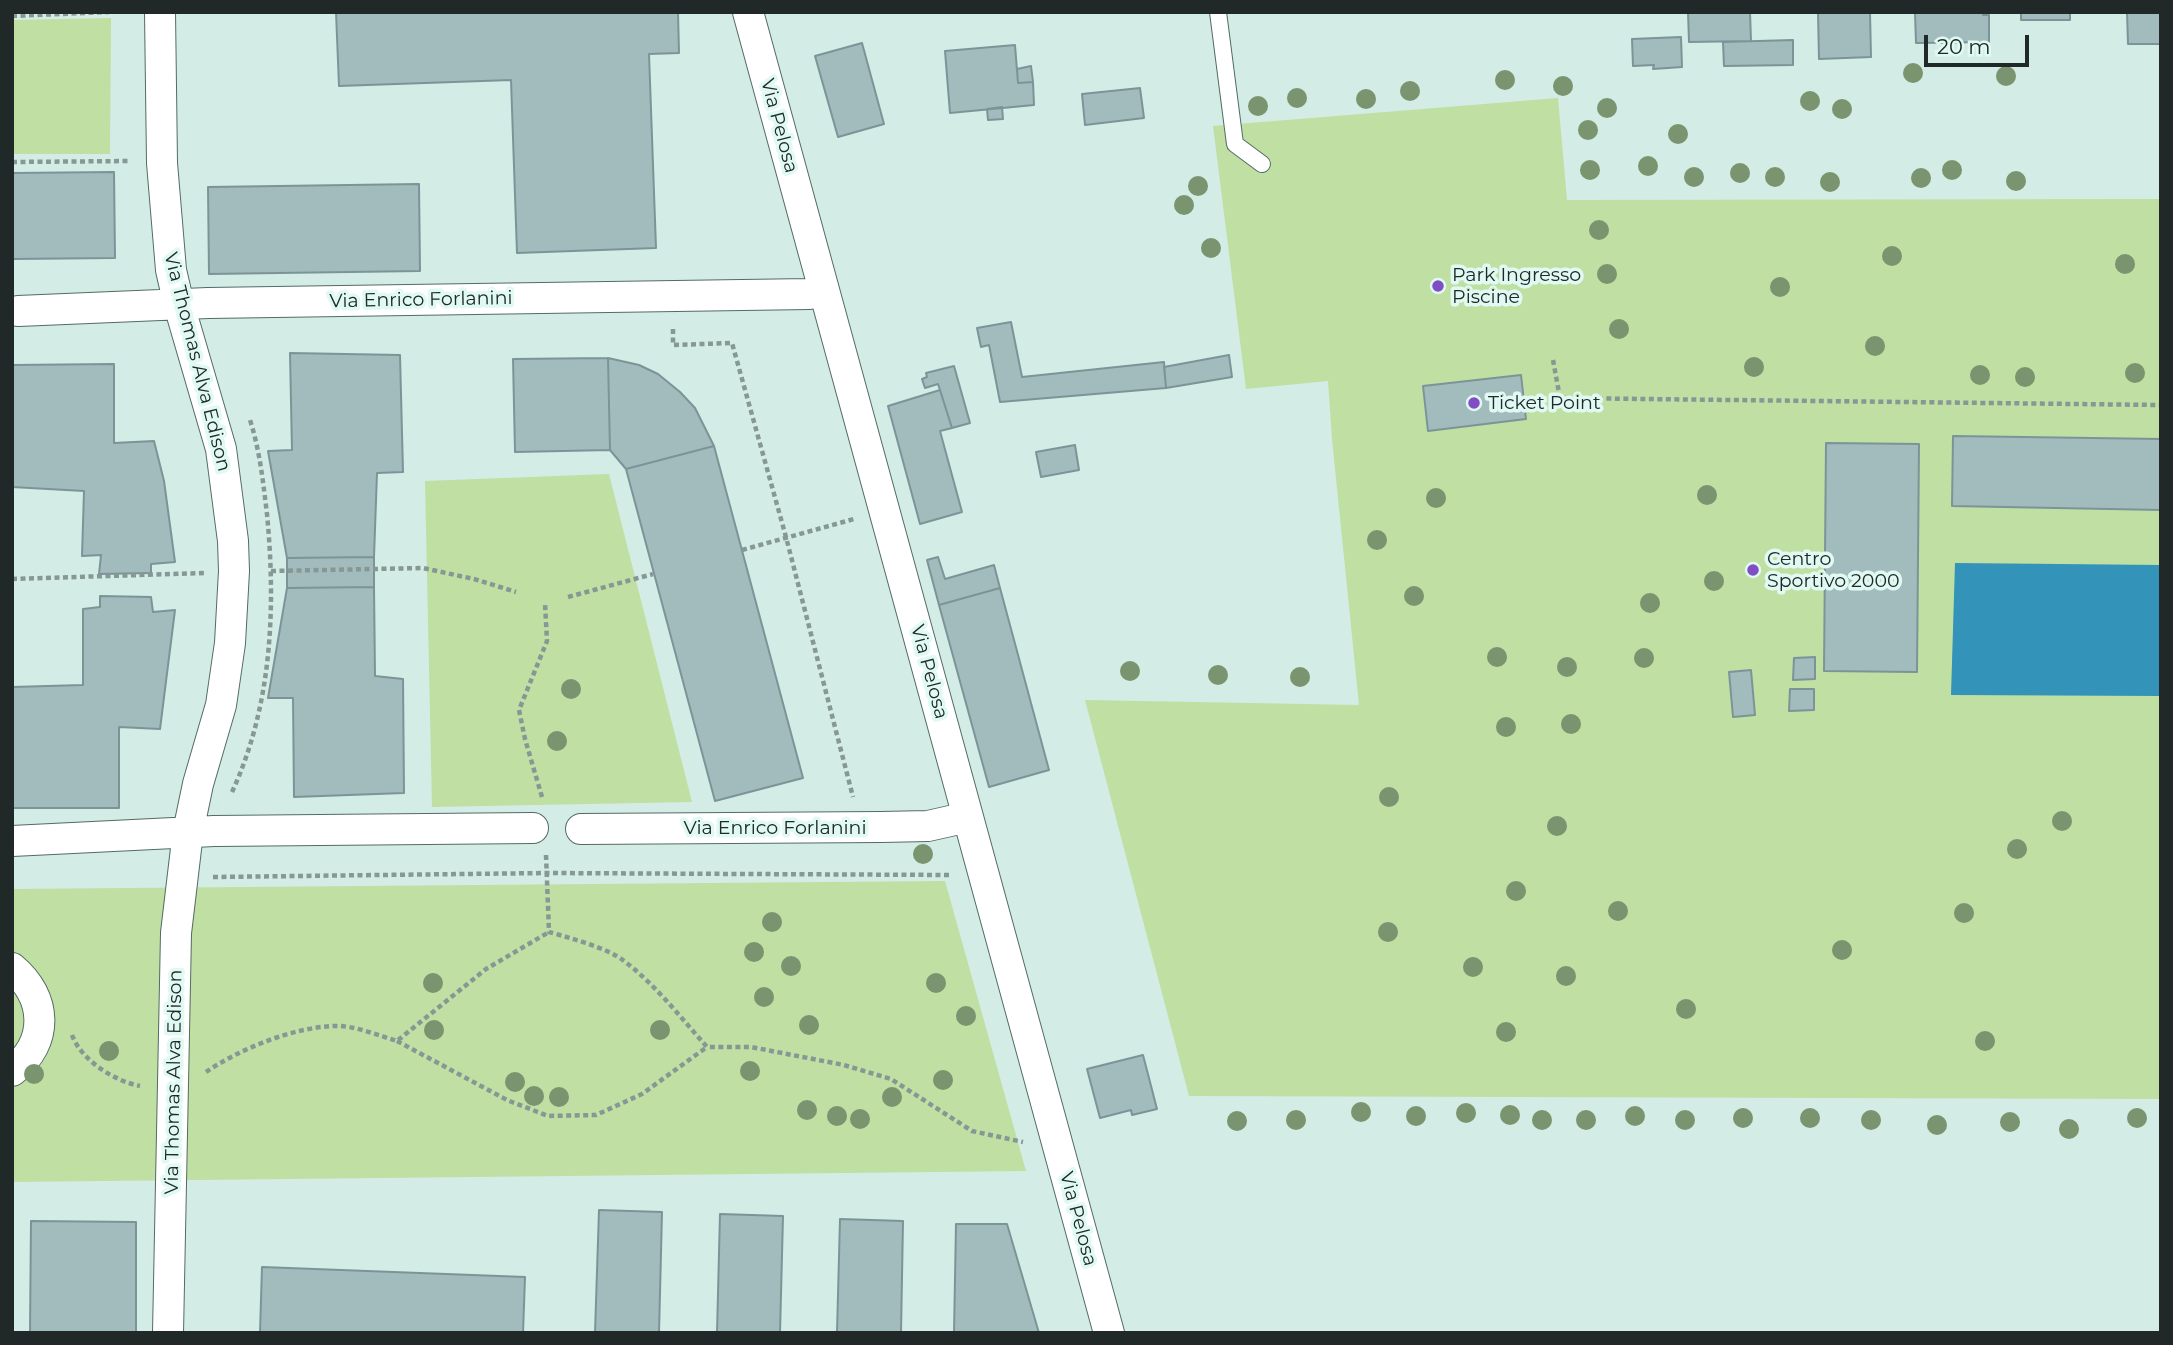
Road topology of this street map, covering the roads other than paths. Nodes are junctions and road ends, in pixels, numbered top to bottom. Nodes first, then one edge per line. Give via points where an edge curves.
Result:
1 (160, 12) edge
2 (1218, 12) edge
3 (757, 14) edge
4 (1262, 164) dead end
5 (824, 291) junction
6 (179, 305) junction
7 (18, 311) dead end
8 (968, 817) junction
9 (541, 828) road end
10 (581, 829) dead end
11 (188, 832) junction
12 (12, 841) edge
13 (12, 968) edge
14 (12, 1070) edge
15 (168, 1333) edge
16 (1109, 1333) edge

1 - 6 street, Via Thomas Alva Edison via 162,163
2 - 4 lane via 1235,144
3 - 5 street, Via Pelosa
5 - 6 street, Via Enrico Forlanini
5 - 8 street, Via Pelosa
6 - 7 street, Via Enrico Forlanini
6 - 11 street, Via Thomas Alva Edison via 221,449 234,571 221,705
8 - 10 street, Via Enrico Forlanini via 928,826
8 - 16 street, Via Pelosa
9 - 11 street
11 - 12 street
11 - 15 street, Via Thomas Alva Edison via 176,933
13 - 14 street via 36,996 40,1016 38,1036 29,1055

